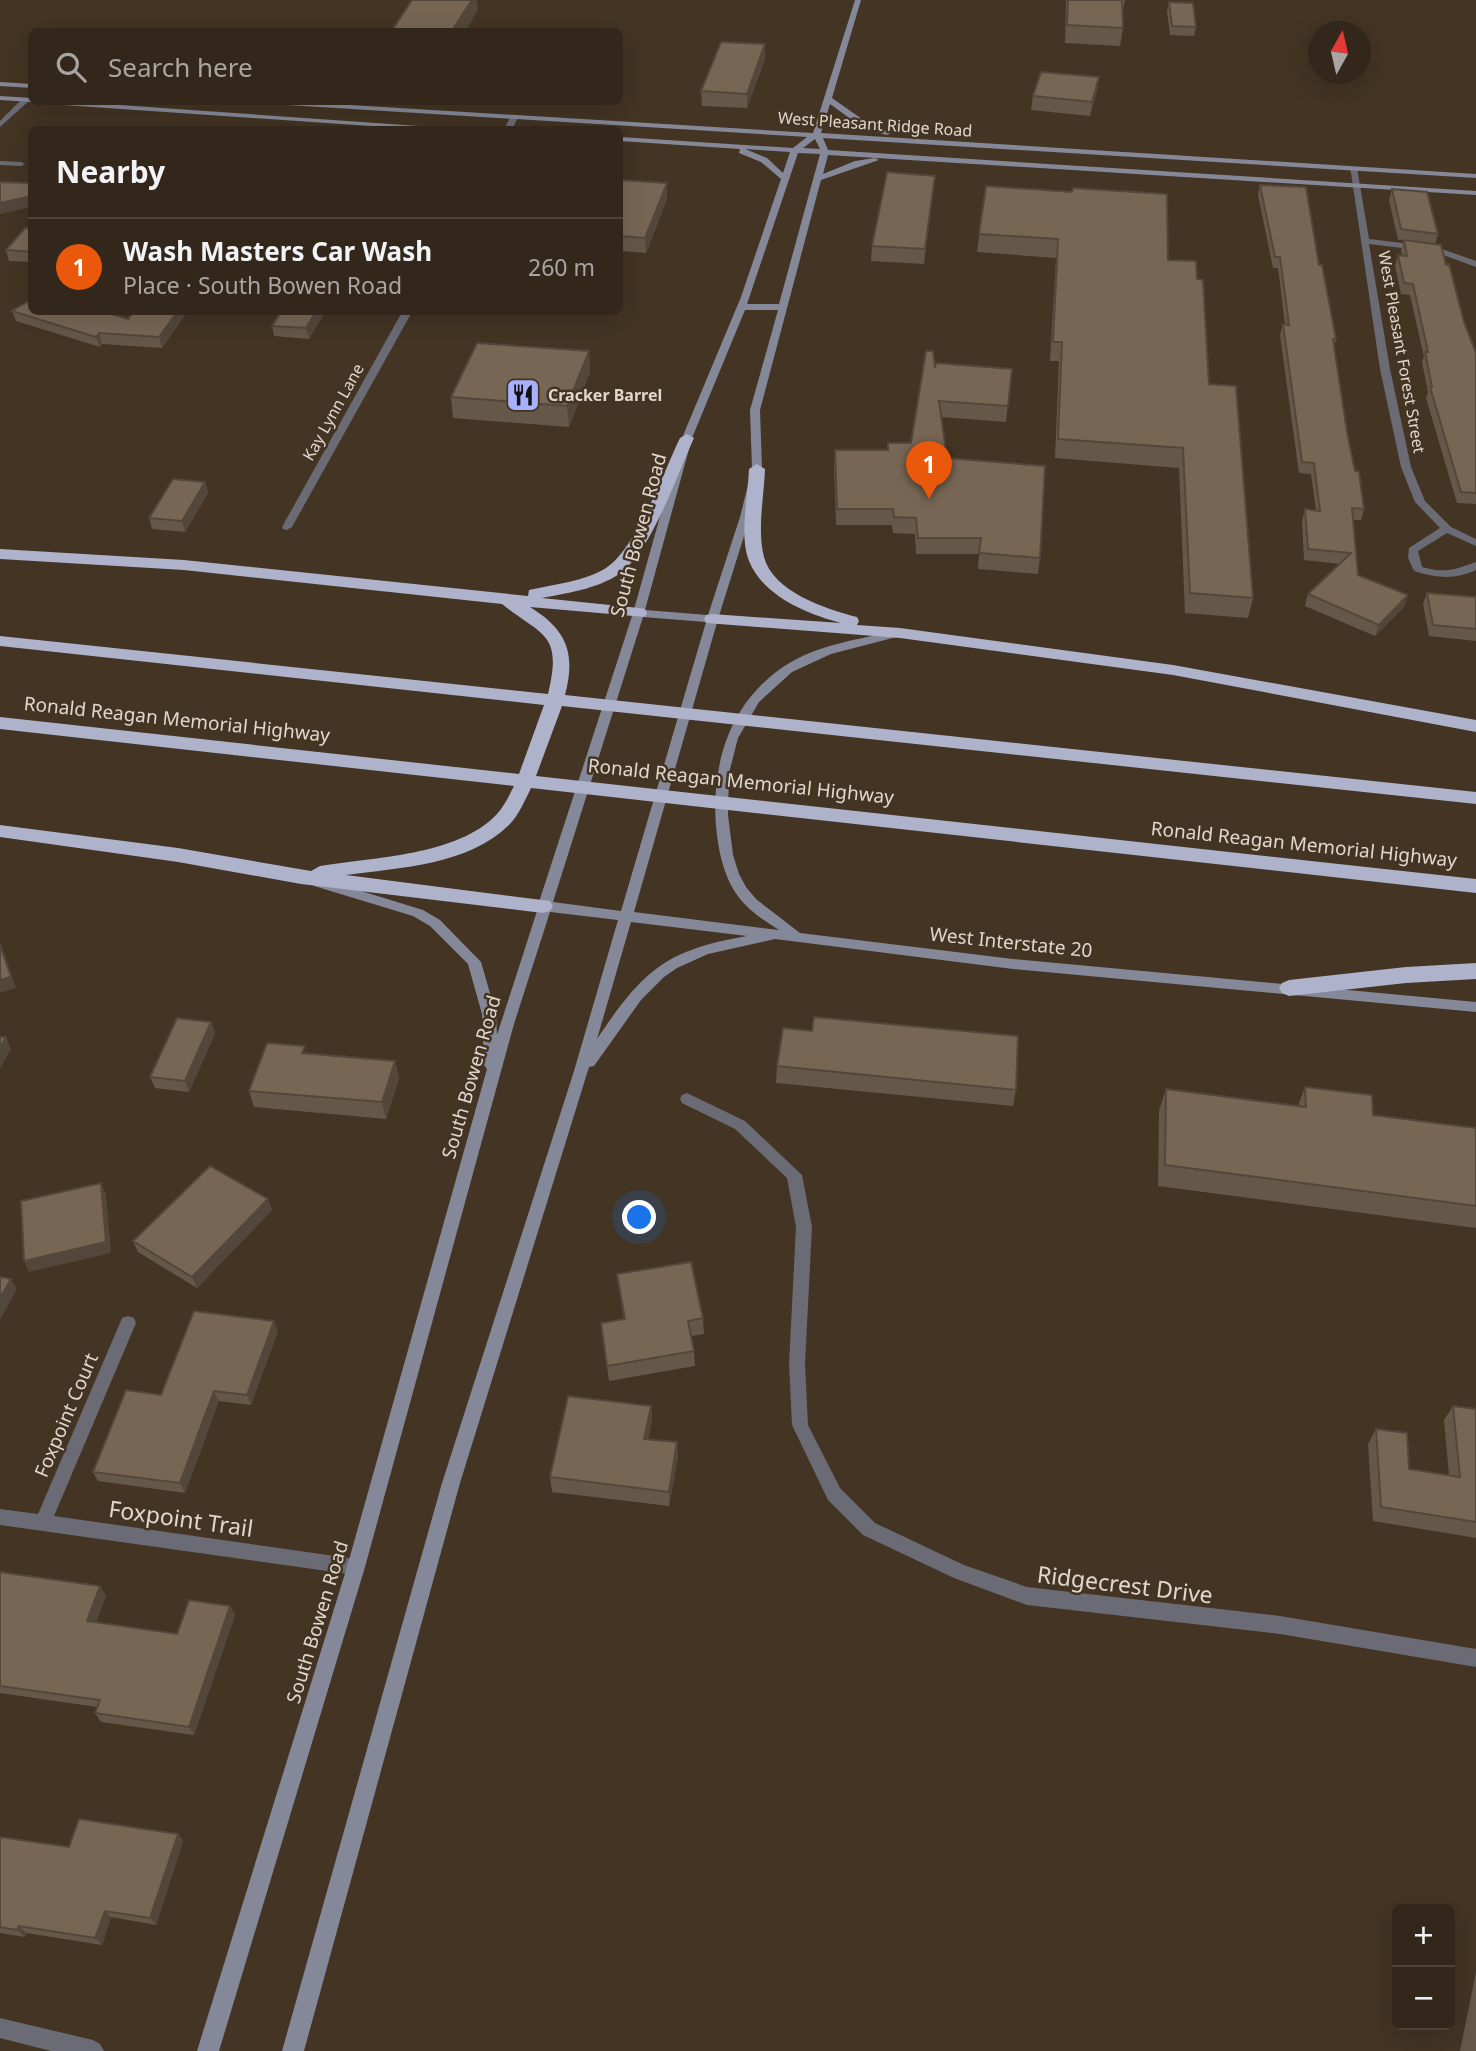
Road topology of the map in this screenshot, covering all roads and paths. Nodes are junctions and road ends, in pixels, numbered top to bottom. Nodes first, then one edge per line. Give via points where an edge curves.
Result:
1 (858, 0) edge
2 (0, 84) edge
3 (28, 86) edge
4 (0, 98) edge
5 (28, 100) edge
6 (829, 100) junction
7 (28, 101) edge
8 (94, 105) edge
9 (319, 105) edge
10 (513, 117) junction
11 (0, 125) edge
12 (412, 126) edge
13 (510, 126) edge
14 (817, 134) junction
15 (623, 139) edge
16 (919, 141) junction
17 (724, 145) junction
18 (795, 150) junction
19 (825, 152) junction
20 (904, 156) junction
21 (1156, 156) junction
22 (0, 163) edge
23 (21, 164) dead end
24 (1046, 165) junction
25 (1353, 168) junction
26 (1476, 176) edge
27 (786, 179) junction
28 (817, 179) junction
29 (1354, 184) junction
30 (1476, 193) edge
31 (1366, 241) junction
32 (1476, 264) edge
33 (742, 307) junction
34 (783, 307) junction
35 (405, 315) edge
36 (687, 438) junction
37 (757, 470) junction
38 (287, 527) dead end
39 (1447, 529) junction
40 (1476, 543) edge
41 (0, 554) edge
42 (1476, 565) edge
43 (441, 591) junction
44 (501, 598) junction
45 (639, 613) junction
46 (712, 619) junction
47 (900, 634) junction
48 (0, 641) edge
49 (0, 723) edge
50 (1476, 726) edge
51 (1476, 798) edge
52 (0, 831) edge
53 (301, 877) junction
54 (1476, 886) edge
55 (543, 906) junction
56 (626, 916) junction
57 (791, 935) junction
58 (1476, 971) edge
59 (1289, 988) junction
60 (1476, 1007) edge
61 (582, 1071) junction
62 (491, 1078) junction
63 (687, 1099) dead end
64 (128, 1323) dead end
65 (0, 1517) edge
66 (43, 1523) junction
67 (356, 1567) junction
68 (1476, 1658) edge
69 (0, 2028) edge
70 (93, 2051) edge
71 (208, 2051) edge
72 (293, 2051) edge

1 - 6 main road
2 - 3 main road
4 - 5 main road
6 - 14 main road
6 - 16 main road via 867,127
7 - 11 street
8 - 12 main road
9 - 10 main road, West Pleasant Ridge Road
10 - 13 street
10 - 14 main road, West Pleasant Ridge Road
14 - 16 main road, West Pleasant Ridge Road
14 - 18 main road
14 - 19 main road
15 - 17 main road, West Pleasant Ridge Road
16 - 21 main road, West Pleasant Ridge Road
17 - 18 main road, West Pleasant Ridge Road
17 - 27 main road via 764,160
18 - 19 main road, West Pleasant Ridge Road
18 - 27 main road, South Bowen Road
19 - 20 main road, West Pleasant Ridge Road
19 - 28 main road
20 - 24 main road, West Pleasant Ridge Road
20 - 28 main road via 858,163
21 - 24 main road via 1143,163 1070,159
21 - 25 main road, West Pleasant Ridge Road
22 - 23 street
24 - 29 main road, West Pleasant Ridge Road
25 - 26 main road, West Pleasant Ridge Road
25 - 29 street, West Pleasant Forest Street
27 - 33 main road, South Bowen Road
28 - 34 main road
29 - 30 main road, West Pleasant Ridge Road
29 - 31 street, West Pleasant Forest Street
31 - 32 street via 1425,246
31 - 39 street, West Pleasant Forest Street via 1385,369 1406,467 1420,502
33 - 34 main road
33 - 36 main road, South Bowen Road
34 - 37 main road via 755,410
35 - 38 street, Kay Lynn Lane
36 - 43 highway via 635,549 614,570 586,583 544,593
36 - 45 main road, South Bowen Road
37 - 46 main road
37 - 47 highway via 754,546 758,563 778,587 810,608
39 - 40 street, West Pleasant Forest Street
39 - 42 street via 1413,551 1418,569 1447,575
41 - 43 highway via 184,565
43 - 44 highway
44 - 45 highway
44 - 53 highway via 542,623 562,658 558,691 506,816 456,849
45 - 46 main road
45 - 55 main road, South Bowen Road
46 - 47 highway
46 - 56 main road
47 - 50 highway via 1172,670
47 - 57 main road via 790,667 759,693 732,738 724,775 722,834 729,861 741,890
48 - 51 highway
49 - 54 highway, Ronald Reagan Memorial Highway
52 - 53 highway
53 - 55 highway
53 - 62 main road via 418,913 435,923 474,962 489,1014
55 - 56 main road, West Interstate 20
55 - 62 main road, South Bowen Road
56 - 57 main road, West Interstate 20
56 - 61 main road
57 - 59 main road, West Interstate 20 via 1013,964
57 - 61 main road via 702,952 673,963 642,990
58 - 59 highway
59 - 60 main road, West Interstate 20
61 - 72 main road via 451,1483
62 - 67 main road, South Bowen Road
63 - 68 street, Ridgecrest Drive via 740,1125 794,1175 804,1227 797,1364 800,1425 834,1494 869,1529 960,1572 1027,1596 1280,1625
64 - 66 street, Foxpoint Court
65 - 66 street, Foxpoint Trail
66 - 67 street, Foxpoint Trail
67 - 71 main road, South Bowen Road
69 - 70 street

